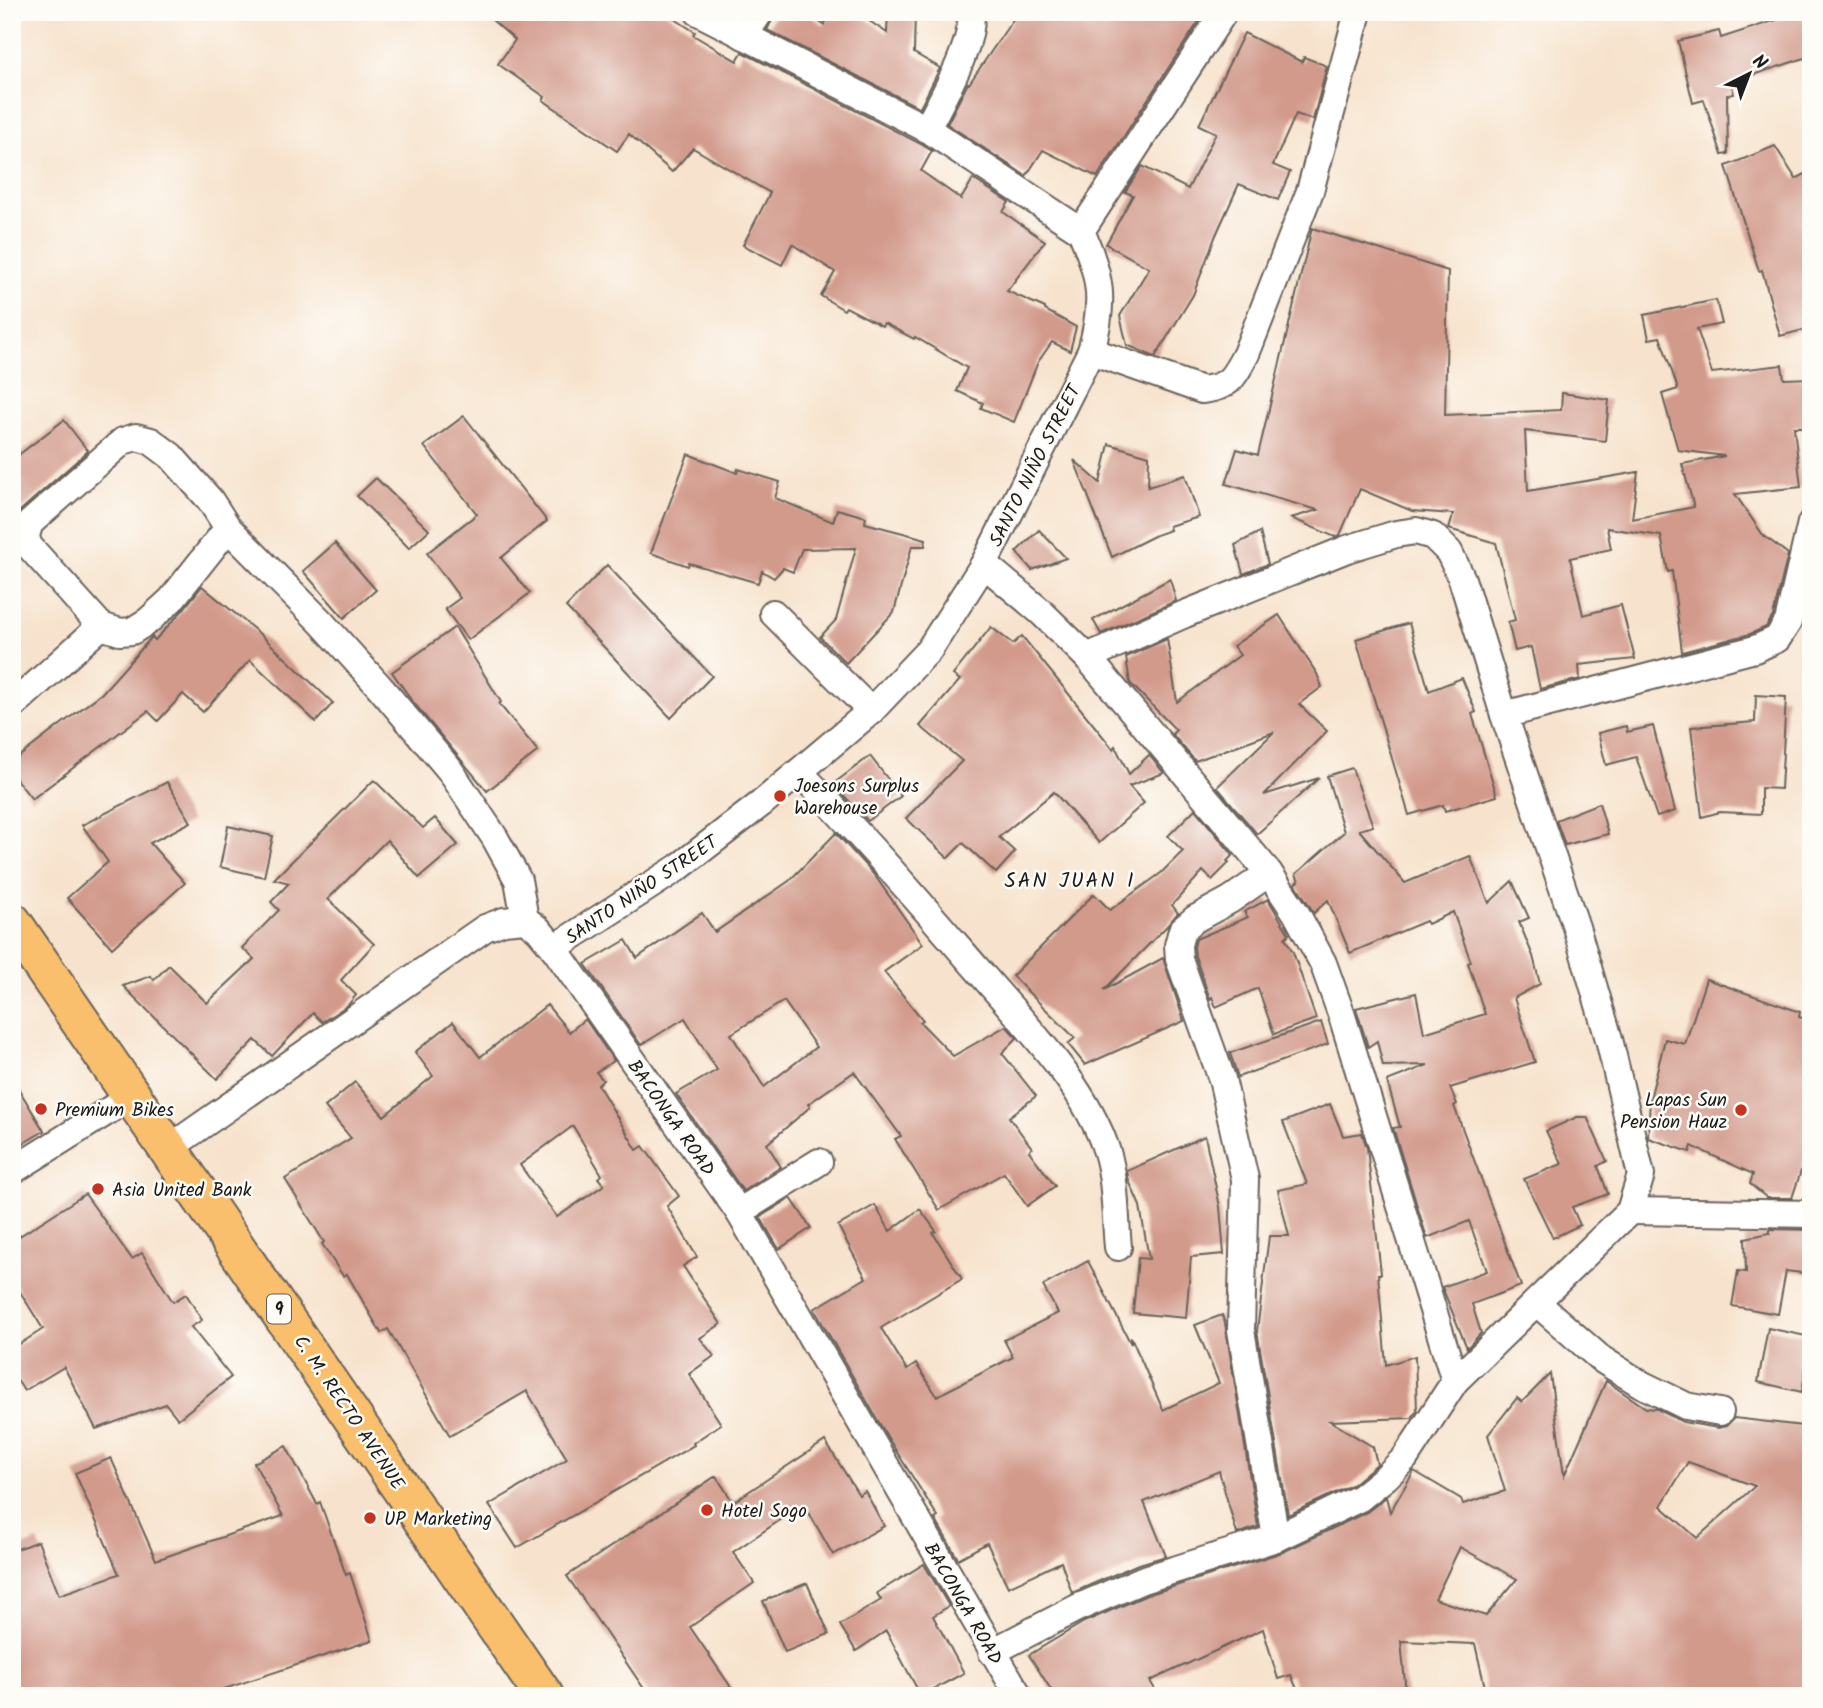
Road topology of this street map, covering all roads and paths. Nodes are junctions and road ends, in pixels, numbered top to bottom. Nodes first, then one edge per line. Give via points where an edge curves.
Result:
1 (698, 12) edge
2 (760, 12) edge
3 (970, 12) edge
4 (1224, 12) edge
5 (1358, 12) edge
6 (744, 36) junction
7 (928, 129) junction
8 (1081, 231) junction
9 (1091, 351) junction
10 (1811, 523) edge
11 (228, 528) junction
12 (984, 564) junction
13 (773, 613) dead end
14 (101, 626) junction
15 (1087, 657) junction
16 (12, 706) edge
17 (871, 711) junction
18 (1504, 715) junction
19 (799, 772) junction
20 (1269, 873) junction
21 (526, 919) junction
22 (12, 922) edge
23 (554, 948) junction
24 (132, 1096) junction
25 (168, 1149) junction
26 (819, 1162) dead end
27 (12, 1171) edge
28 (1630, 1211) junction
29 (739, 1212) junction
30 (1811, 1214) edge
31 (1118, 1247) dead end
32 (1537, 1303) junction
33 (1455, 1381) junction
34 (1720, 1412) dead end
35 (1276, 1538) junction
36 (992, 1653) junction
37 (544, 1696) edge
38 (1019, 1696) edge

1 - 6 street
2 - 6 street
3 - 7 street via 970,39
4 - 8 street
5 - 9 street via 1310,191 1235,376 1219,388 1202,390
6 - 7 street
7 - 8 street
8 - 9 street, SANTO NIÑO STREET via 1100,289 1099,323
9 - 12 street, SANTO NIÑO STREET
10 - 18 street via 1788,622 1777,639 1755,649
11 - 14 street via 171,600 148,621 132,631
11 - 14 street via 171,456 151,442 123,441 30,523 26,534 29,545
11 - 21 street via 329,631 449,769 518,880
12 - 15 street
12 - 17 street, SANTO NIÑO STREET via 929,650
13 - 17 street
14 - 16 street
15 - 18 street via 1347,549 1416,531 1433,536 1449,552 1462,579
15 - 20 street
17 - 19 street, SANTO NIÑO STREET
18 - 28 street via 1609,1039 1641,1175
19 - 23 street, SANTO NIÑO STREET via 679,867
19 - 31 street via 907,888 1065,1075 1094,1122 1107,1154
20 - 33 street via 1327,974
20 - 35 street via 1195,919 1182,930 1178,945 1222,1079 1245,1179 1241,1330
21 - 23 street, BACONGA ROAD
21 - 25 street via 485,928
22 - 24 highway, C. M. RECTO AVENUE / 9
23 - 29 street, BACONGA ROAD
24 - 25 highway, C. M. RECTO AVENUE / 9
24 - 27 street
25 - 37 highway, C. M. RECTO AVENUE / 9
26 - 29 street
28 - 30 street
28 - 32 street
29 - 36 street, BACONGA ROAD
32 - 33 street
32 - 34 street via 1601,1359 1641,1384 1686,1406
33 - 35 street via 1405,1458 1386,1477 1360,1498
35 - 36 street via 1142,1580
36 - 38 street, BACONGA ROAD

